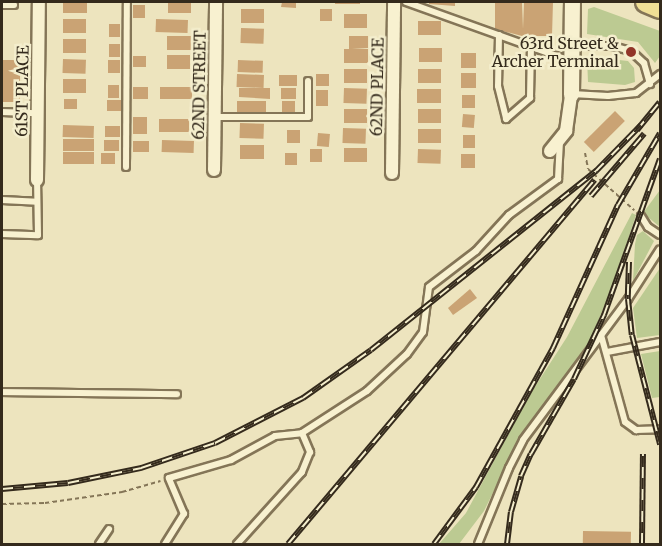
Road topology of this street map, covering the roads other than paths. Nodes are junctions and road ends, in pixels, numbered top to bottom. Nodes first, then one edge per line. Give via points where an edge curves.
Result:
1 (39, 2) edge
2 (127, 2) edge
3 (216, 2) edge
4 (394, 2) edge
5 (406, 2) edge
6 (572, 2) edge
7 (646, 2) edge
8 (2, 5) edge
9 (14, 5) dead end
10 (660, 8) edge
11 (499, 35) junction
12 (531, 47) junction
13 (571, 54) junction
14 (660, 75) edge
15 (308, 81) dead end
16 (650, 84) junction
17 (571, 94) junction
18 (2, 112) edge
19 (38, 113) junction
20 (215, 117) junction
21 (560, 140) junction
22 (550, 151) dead end
23 (126, 166) dead end
24 (214, 170) dead end
25 (392, 174) dead end
26 (37, 180) joint
27 (2, 200) edge
28 (38, 202) junction
29 (641, 216) road end
30 (2, 234) edge
31 (660, 235) edge
32 (660, 249) edge
33 (601, 335) junction
34 (660, 342) edge
35 (607, 352) junction
36 (2, 392) edge
37 (177, 394) dead end
38 (660, 429) edge
39 (302, 433) junction
40 (109, 529) dead end
41 (99, 544) edge
42 (165, 544) edge
43 (237, 544) edge
44 (478, 544) edge

1 - 19 street, 61ST PLACE
2 - 23 lane
3 - 20 street, 62ND STREET
4 - 25 street, 62ND PLACE
5 - 11 lane
6 - 13 street
7 - 10 main road
8 - 9 lane
11 - 12 lane
11 - 12 lane via 498,86 506,119 530,98
12 - 13 lane
13 - 16 lane via 612,46 631,51 644,63
13 - 17 street
14 - 16 lane
15 - 20 lane via 308,117
16 - 17 lane via 623,96
17 - 21 street via 569,121
18 - 19 lane
19 - 26 street, 61ST PLACE
20 - 24 street, 62ND STREET
21 - 22 street
21 - 39 lane via 558,178 509,215 476,251 429,287 423,332 407,354 367,391
26 - 28 lane
27 - 28 lane
28 - 30 lane via 38,236
29 - 31 lane
32 - 33 lane
33 - 35 lane
33 - 44 lane via 523,440
34 - 35 lane
35 - 38 lane via 625,422 636,430
36 - 37 lane
39 - 42 lane via 275,436 231,460 168,478 184,514
39 - 43 lane via 310,452 302,472
40 - 41 lane

